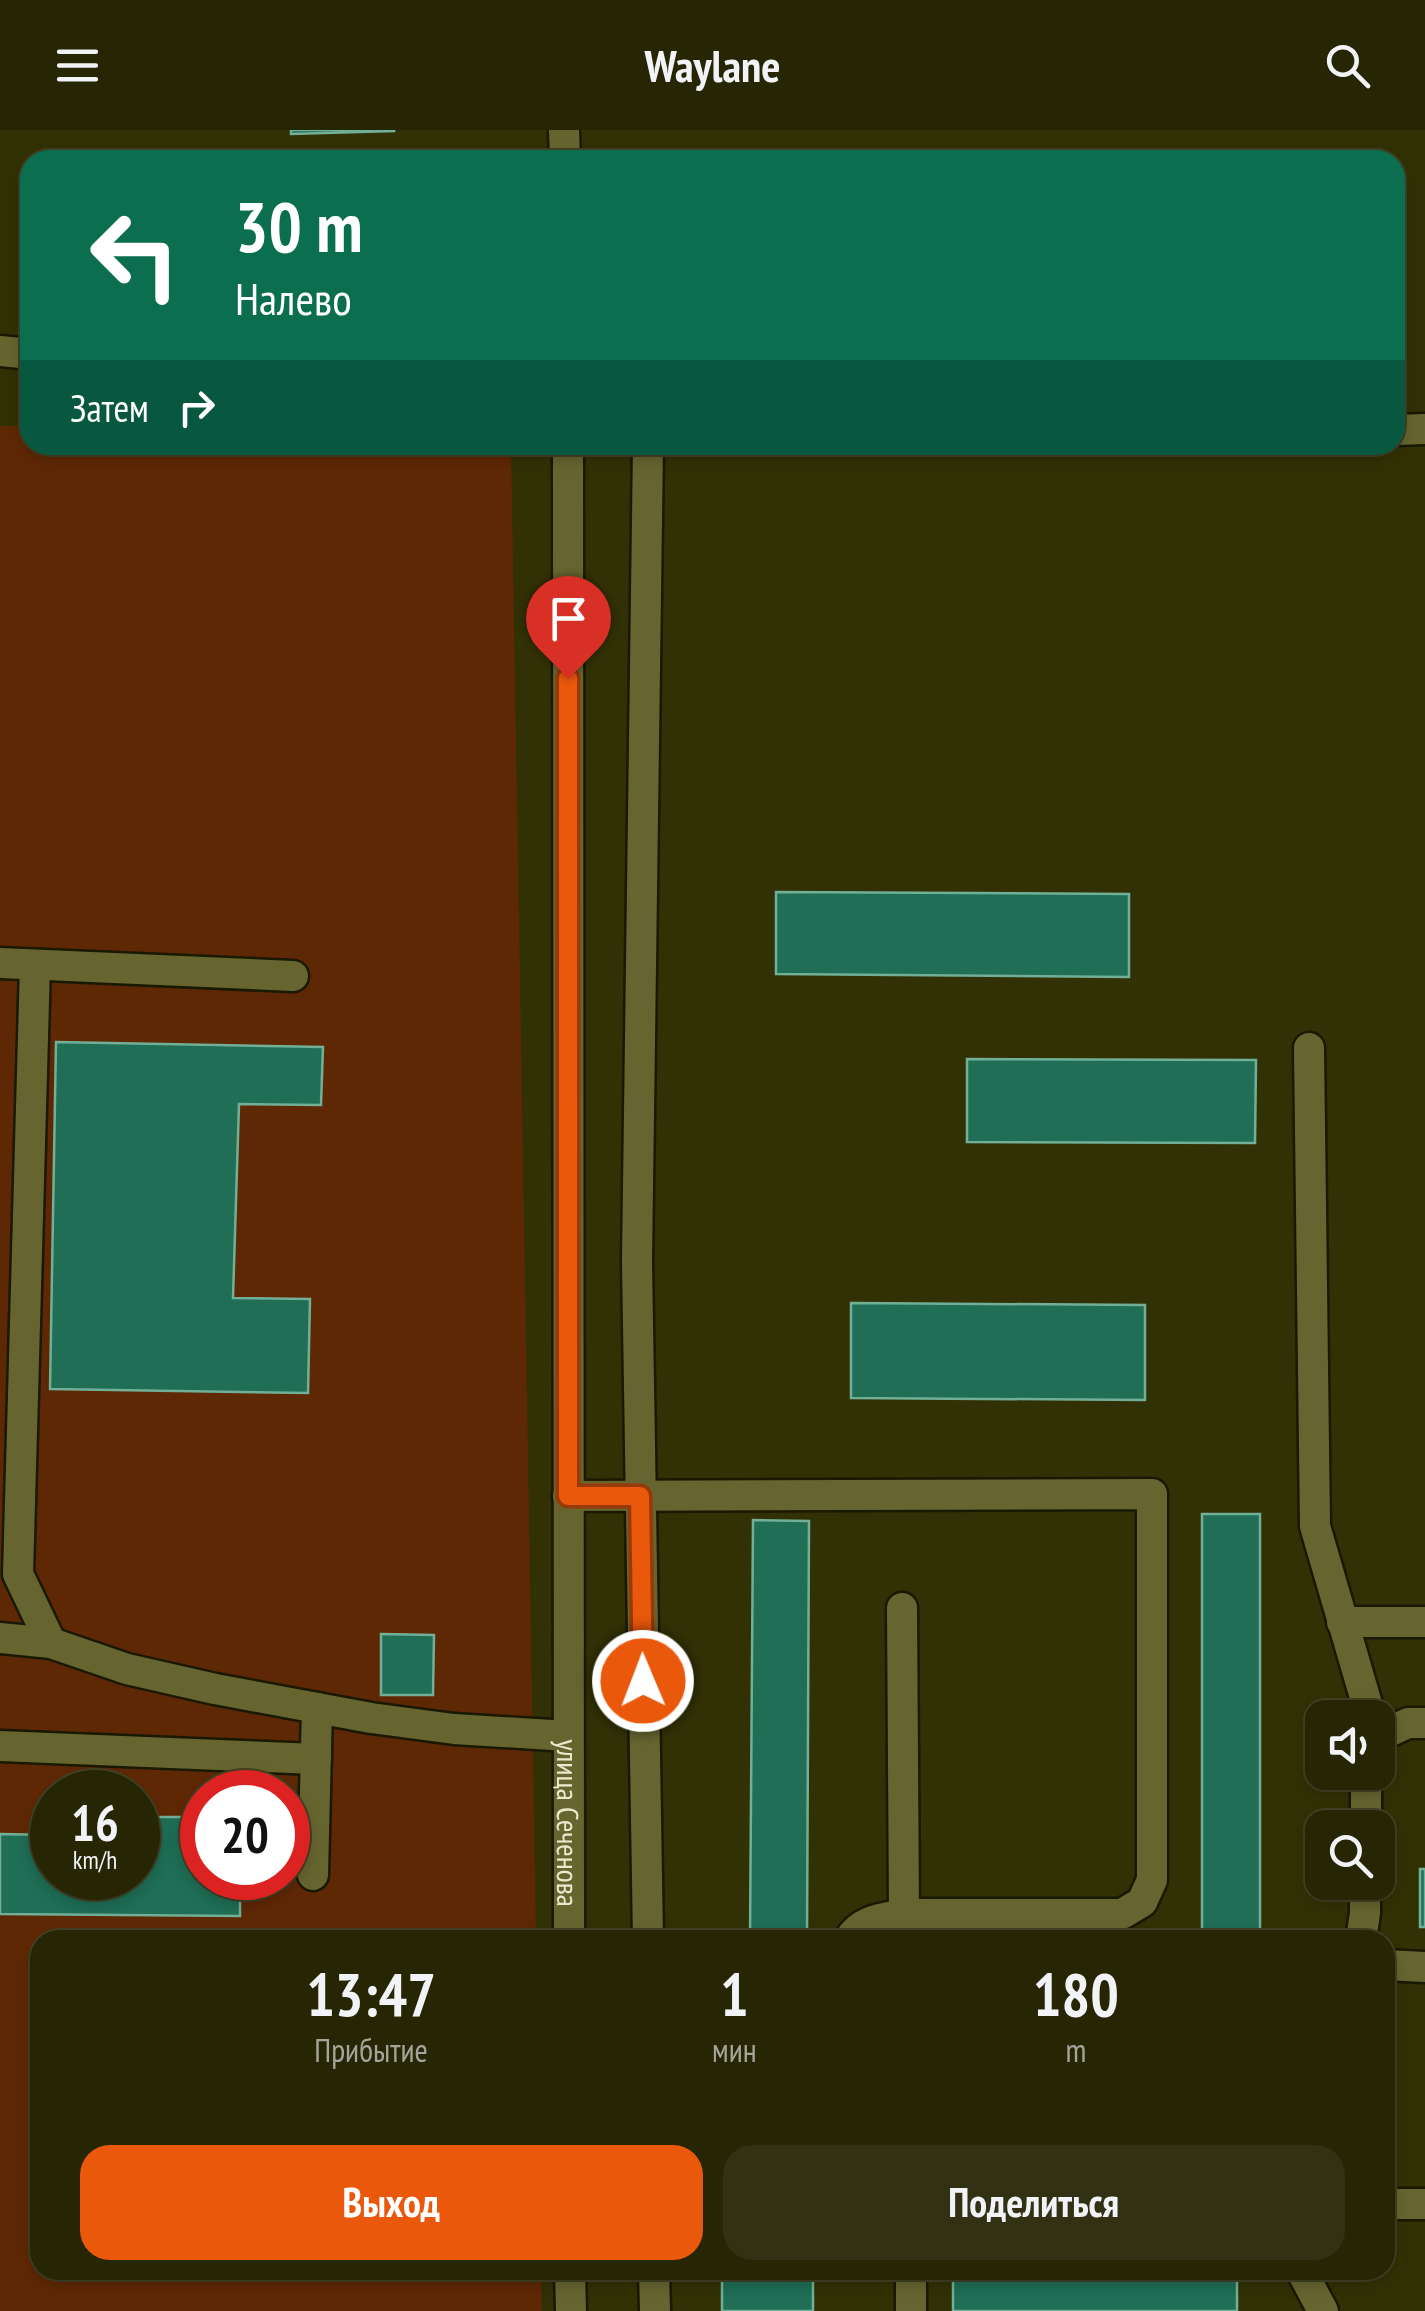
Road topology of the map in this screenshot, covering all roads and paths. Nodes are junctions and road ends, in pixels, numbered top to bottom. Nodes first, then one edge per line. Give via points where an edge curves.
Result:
1 (568, 455) edge
2 (648, 455) edge
3 (0, 962) edge
4 (35, 965) junction
5 (293, 976) dead end
6 (1308, 1048) dead end
7 (568, 1496) junction
8 (640, 1496) junction
9 (9, 1563) edge
10 (902, 1608) dead end
11 (1342, 1622) junction
12 (1425, 1622) edge
13 (0, 1638) edge
14 (50, 1643) junction
15 (1366, 1700) edge
16 (317, 1708) junction
17 (1425, 1723) edge
18 (1395, 1729) edge
19 (568, 1736) junction
20 (0, 1746) edge
21 (316, 1759) junction
22 (314, 1875) dead end
23 (1365, 1900) edge
24 (904, 1914) junction
25 (569, 1930) edge
26 (648, 1930) edge
27 (854, 1930) edge
28 (1362, 1930) edge
29 (1395, 1966) edge
30 (1425, 1967) edge
31 (1395, 2204) edge
32 (1425, 2204) edge
33 (570, 2280) edge
34 (654, 2280) edge
35 (911, 2280) edge
36 (1306, 2280) edge
37 (571, 2311) edge
38 (655, 2311) edge
39 (911, 2311) edge
40 (1323, 2311) edge

1 - 7 street, улица Сеченова
2 - 8 street
3 - 4 street
4 - 5 street
4 - 9 street
6 - 11 street via 1313,1499
7 - 8 street
7 - 19 street, улица Сеченова
8 - 24 street via 1152,1494 1152,1880 1142,1902 1122,1914
8 - 26 street
9 - 14 street
10 - 24 street
11 - 12 street
11 - 15 street
13 - 14 street
14 - 16 street via 127,1669
16 - 19 street via 454,1729
16 - 21 street
17 - 18 street
19 - 25 street, улица Сеченова
20 - 21 street
21 - 22 street
23 - 28 street
24 - 27 street
29 - 30 street
31 - 32 street
33 - 37 street
34 - 38 street
35 - 39 street
36 - 40 street

